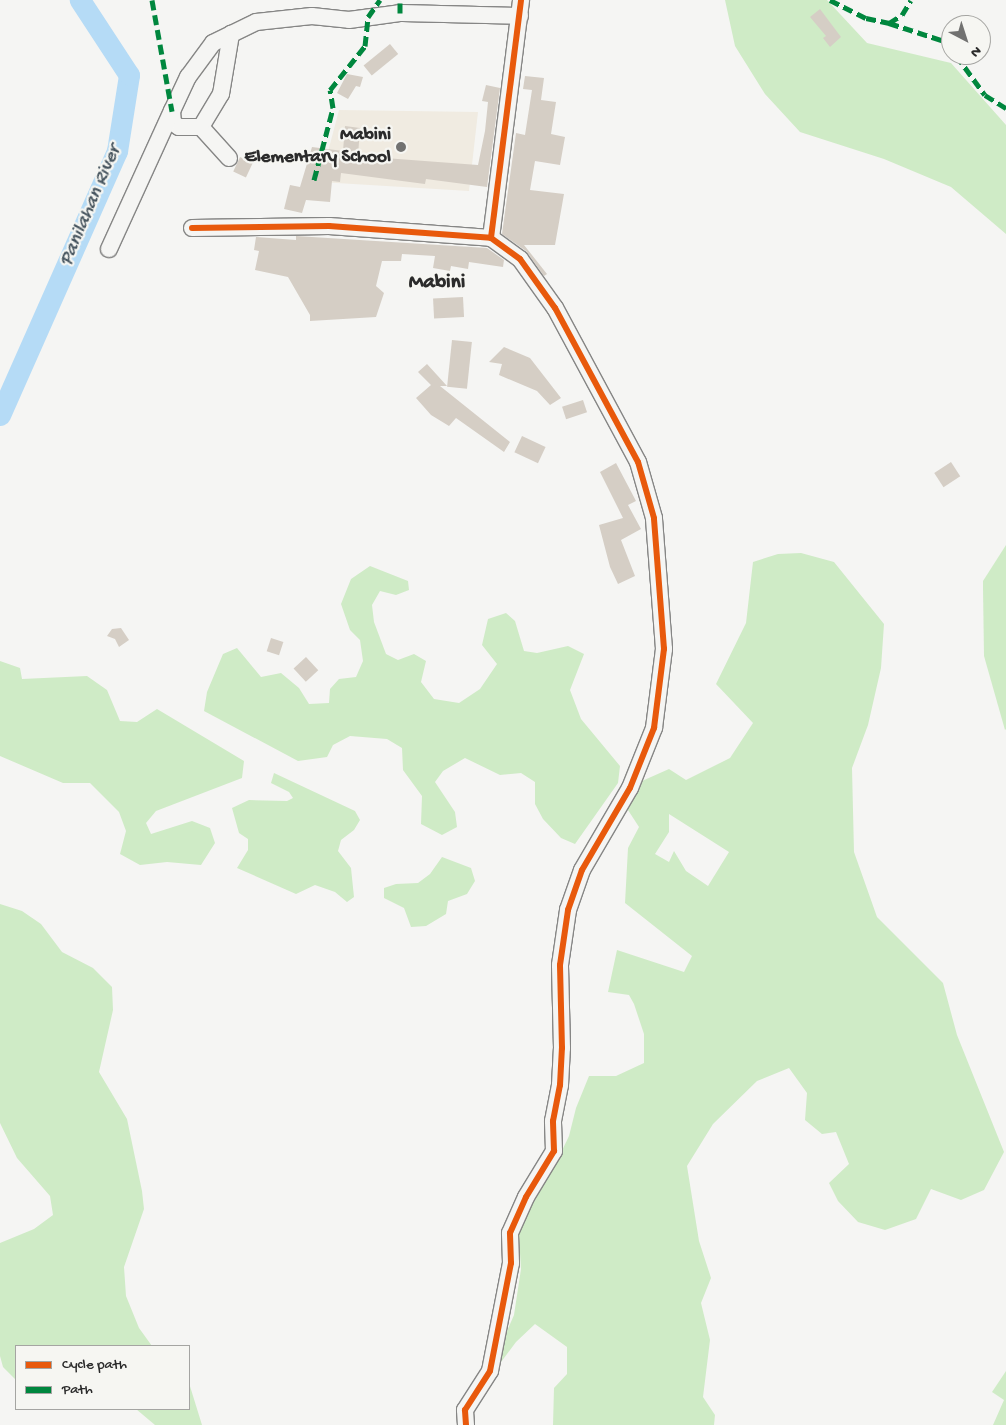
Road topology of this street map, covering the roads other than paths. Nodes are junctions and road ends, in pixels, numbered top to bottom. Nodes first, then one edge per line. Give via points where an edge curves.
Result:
1 (521, 8) edge
2 (232, 34) junction
3 (172, 111) junction
4 (201, 127) junction
5 (229, 158) dead end
6 (192, 228) dead end
7 (491, 238) junction
8 (109, 249) dead end
9 (466, 1425) edge

1 - 2 street via 400,13 349,20 312,16 256,22
1 - 7 street
2 - 3 street via 212,43 188,78
2 - 4 street via 221,94
3 - 4 street via 173,123 179,127
3 - 8 street
4 - 5 street
6 - 7 street via 329,226
7 - 9 street via 520,259 555,308 638,462 654,518 664,649 654,728 630,788 582,870 568,910 560,965 562,1048 554,1151 526,1197 510,1233 511,1262 490,1371 465,1410

